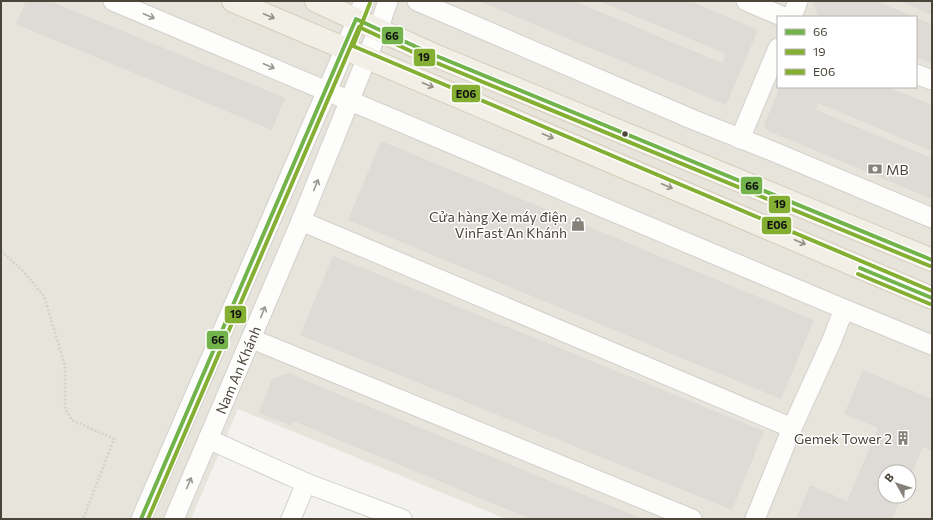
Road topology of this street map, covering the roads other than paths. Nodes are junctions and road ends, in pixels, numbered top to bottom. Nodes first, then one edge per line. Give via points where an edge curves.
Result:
1 (113, 1) edge
2 (233, 1) edge
3 (316, 1) edge
4 (388, 1) edge
5 (417, 1) edge
6 (746, 1) edge
7 (798, 1) edge
8 (360, 10) edge
9 (782, 16) edge
10 (792, 16) edge
11 (378, 30) junction
12 (345, 49) junction
13 (777, 50) edge
14 (367, 58) junction
15 (917, 74) edge
16 (932, 80) edge
17 (326, 91) junction
18 (350, 100) junction
19 (740, 138) junction
20 (932, 218) edge
21 (301, 221) junction
22 (932, 260) edge
23 (246, 275) junction
24 (273, 287) junction
25 (932, 298) edge
26 (844, 309) junction
27 (252, 339) junction
28 (932, 345) edge
29 (792, 428) junction
30 (208, 439) junction
31 (306, 483) junction
32 (141, 519) edge
33 (174, 519) edge
34 (291, 519) edge
35 (402, 519) edge
36 (692, 519) edge
37 (755, 519) edge

1 -> 17 street
2 -> 12 main road
3 - 8 main road
4 - 11 street, Nam An Khánh
5 - 19 street
6 - 9 street
7 - 10 street
8 - 11 main road
8 - 12 street
11 - 14 street, Nam An Khánh
11 - 22 main road
12 - 14 main road
12 - 17 street
13 - 19 street
14 - 18 street, Nam An Khánh
14 -> 25 main road
15 - 16 street
17 - 18 street
17 - 23 street
21 -> 18 street, Nam An Khánh
18 - 26 street
19 - 20 street
21 - 24 street, Nam An Khánh
21 - 29 street
23 - 24 street
23 - 32 street
27 -> 24 street, Nam An Khánh
26 - 28 street
26 - 29 street
27 - 30 street, Nam An Khánh
27 - 36 street
29 - 37 street
30 - 31 street
33 -> 30 street, Nam An Khánh
31 - 34 street
31 - 35 street

